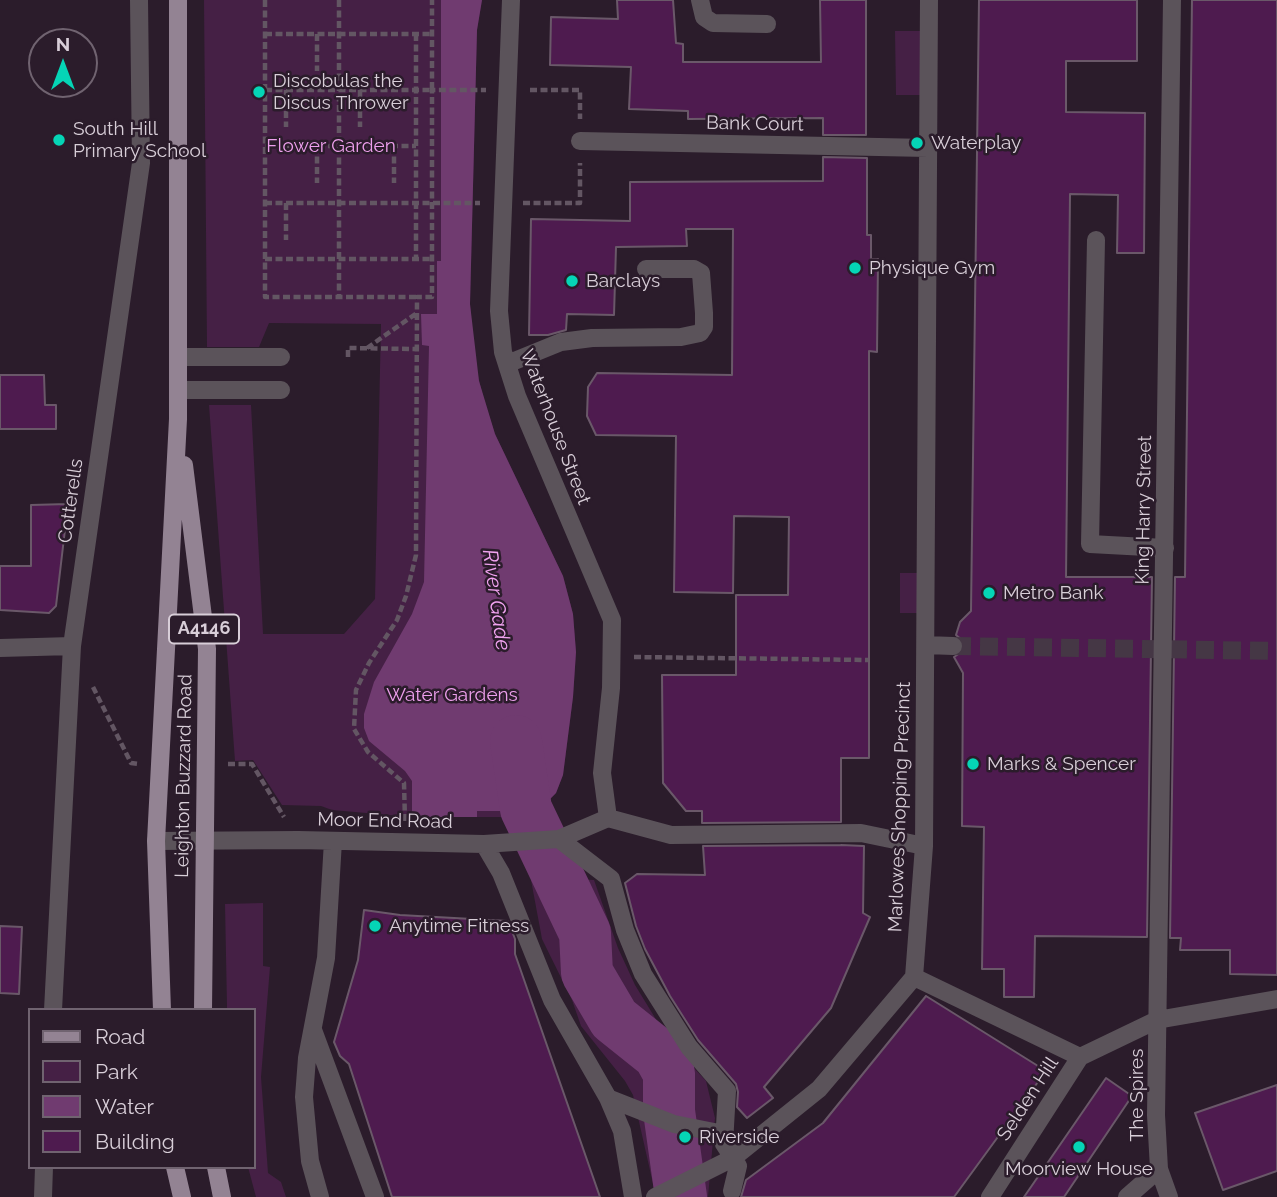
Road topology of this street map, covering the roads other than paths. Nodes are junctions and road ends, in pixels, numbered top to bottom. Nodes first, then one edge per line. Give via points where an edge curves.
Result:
1 (139, 0) edge
2 (178, 0) edge
3 (510, 0) edge
4 (700, 0) edge
5 (929, 0) edge
6 (1172, 0) edge
7 (767, 24) dead end
8 (580, 141) dead end
9 (928, 148) junction
10 (1096, 240) dead end
11 (646, 269) dead end
12 (178, 357) junction
13 (281, 357) dead end
14 (507, 364) junction
15 (178, 390) junction
16 (281, 390) dead end
17 (178, 419) junction
18 (1165, 548) junction
19 (926, 645) junction
20 (72, 646) junction
21 (953, 646) tunnel mouth
22 (0, 648) edge
23 (608, 818) junction
24 (203, 839) junction
25 (559, 839) junction
26 (156, 841) junction
27 (333, 841) junction
28 (484, 844) junction
29 (924, 846) junction
30 (914, 977) junction
31 (1277, 999) edge
32 (53, 1008) edge
33 (162, 1008) edge
34 (203, 1008) edge
35 (1157, 1020) junction
36 (313, 1029) junction
37 (1080, 1057) junction
38 (608, 1098) junction
39 (724, 1134) junction
40 (733, 1158) junction
41 (44, 1169) edge
42 (175, 1169) edge
43 (216, 1169) edge
44 (1159, 1169) junction
45 (732, 1191) dead end
46 (43, 1197) edge
47 (182, 1197) edge
48 (222, 1197) edge
49 (320, 1197) edge
50 (375, 1197) edge
51 (633, 1197) edge
52 (655, 1197) edge
53 (990, 1197) edge
54 (1127, 1197) edge
55 (1169, 1197) edge

1 - 20 street, Cotterells via 141,163
2 - 12 main road, Leighton Buzzard Road / A4146
3 - 14 street, Waterhouse Street via 499,311
4 - 7 street via 704,17 713,23
5 - 9 street, Marlowes Shopping Precinct
6 - 18 street, King Harry Street
8 - 9 street, Bank Court
9 - 19 street, Marlowes Shopping Precinct
10 - 18 street via 1090,544
11 - 14 street via 701,272 704,327 700,333 561,342
12 - 13 street
12 - 15 main road, Leighton Buzzard Road / A4146
14 - 23 street, Waterhouse Street via 612,620 603,773
15 - 16 street
15 - 17 main road, Leighton Buzzard Road / A4146
17 - 24 main road, Leighton Buzzard Road / A4146 via 206,649
17 - 26 main road, Leighton Buzzard Road / A4146
18 - 35 street, King Harry Street
19 - 21 street
19 - 29 street, Marlowes Shopping Precinct
20 - 22 street
20 - 32 street, Cotterells
23 - 25 street, Moor End Road
23 - 29 street via 671,835 861,833
24 - 26 street, Moor End Road
24 - 27 street, Moor End Road
24 - 34 main road, Leighton Buzzard Road / A4146
25 - 28 street, Moor End Road
25 - 39 street via 611,879 642,974 689,1047 727,1091
26 - 33 main road, Leighton Buzzard Road / A4146
27 - 28 street, Moor End Road
27 - 36 street via 326,958
28 - 38 street via 501,873 552,1000
29 - 30 street, Marlowes Shopping Precinct
30 - 37 street
30 - 40 street via 819,1089
31 - 35 street, Selden Hill
35 - 37 street, Selden Hill
35 - 44 street, The Spires
36 - 49 street via 304,1097 309,1151
36 - 50 street
37 - 53 street, Selden Hill
38 - 39 street via 674,1124
38 - 51 street via 622,1130
39 - 40 street via 724,1144
40 - 45 street via 738,1166
40 - 52 street
41 - 46 street
42 - 47 main road
43 - 48 main road
44 - 54 street
44 - 55 street, The Spires

